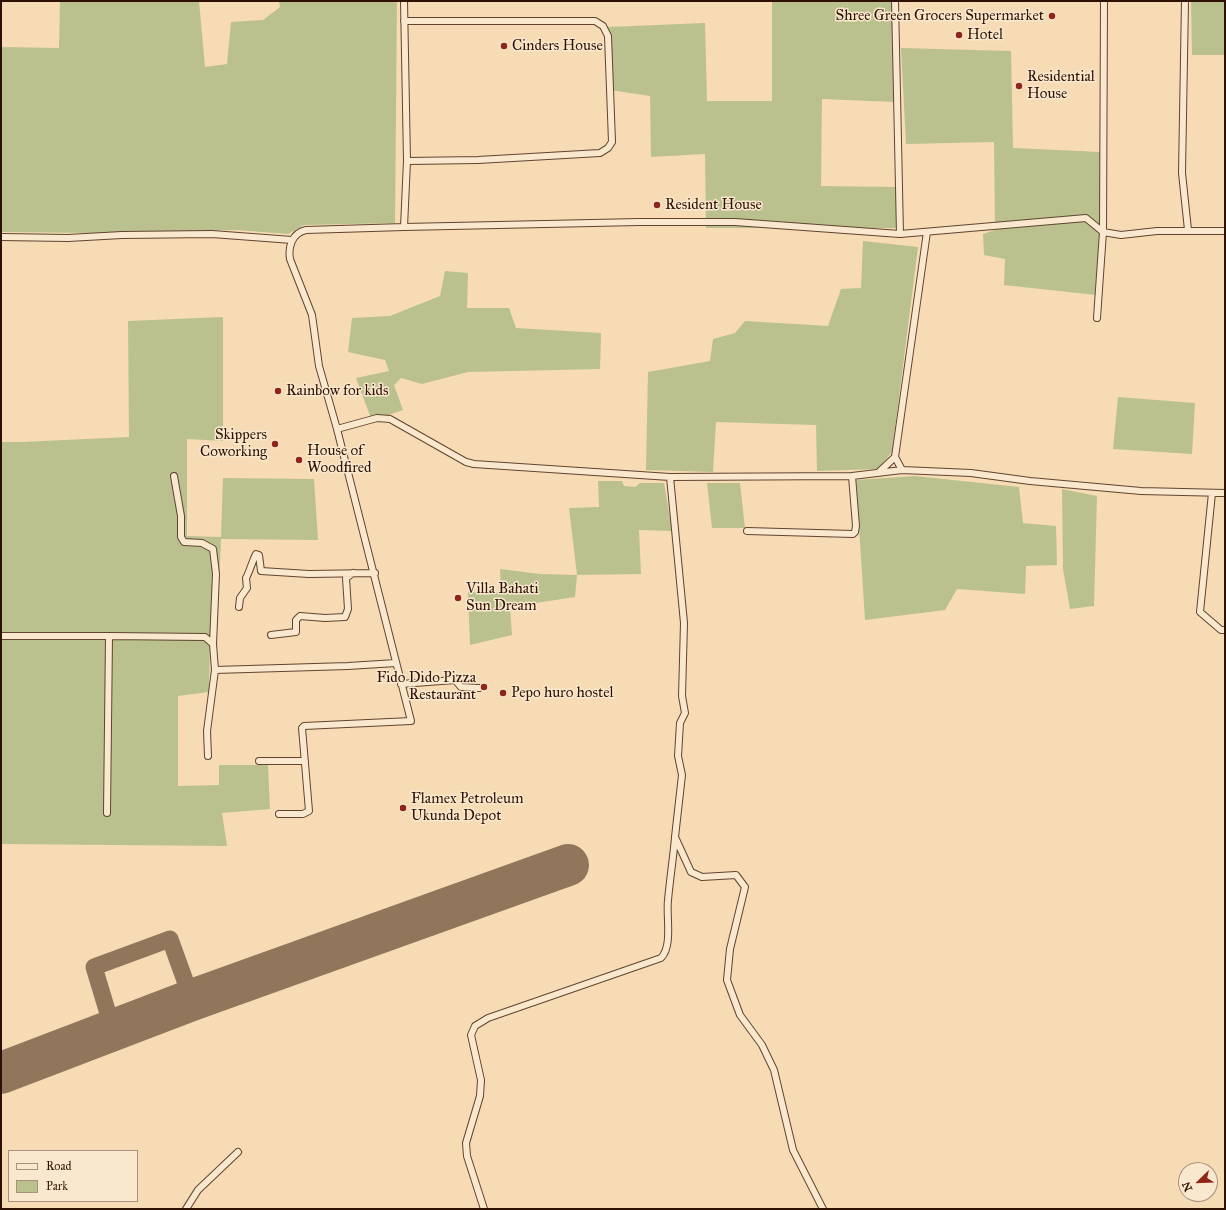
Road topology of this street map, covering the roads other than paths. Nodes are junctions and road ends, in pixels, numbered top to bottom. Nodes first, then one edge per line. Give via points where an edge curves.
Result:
1 (404, 1) edge
2 (895, 1) edge
3 (1104, 1) edge
4 (1185, 1) edge
5 (404, 21) junction
6 (407, 160) junction
7 (404, 227) junction
8 (1188, 230) junction
9 (1225, 231) edge
10 (927, 232) junction
11 (1103, 232) junction
12 (900, 234) junction
13 (1, 237) edge
14 (292, 240) junction
15 (1097, 318) dead end
16 (337, 429) junction
17 (895, 457) junction
18 (902, 470) junction
19 (879, 472) junction
20 (174, 476) dead end
21 (852, 476) junction
22 (670, 477) junction
23 (1212, 493) junction
24 (1225, 493) edge
25 (747, 531) dead end
26 (353, 573) junction
27 (375, 573) junction
28 (239, 607) dead end
29 (1225, 630) edge
30 (271, 635) dead end
31 (1, 636) edge
32 (109, 636) junction
33 (213, 644) junction
34 (396, 663) junction
35 (215, 670) junction
36 (401, 684) junction
37 (479, 688) dead end
38 (208, 756) dead end
39 (259, 761) dead end
40 (304, 761) junction
41 (107, 813) dead end
42 (279, 814) dead end
43 (675, 838) junction
44 (238, 1152) dead end
45 (186, 1209) edge
46 (484, 1209) edge
47 (823, 1209) edge

1 - 5 street
2 - 12 street
3 - 11 street
4 - 8 street via 1182,173
5 - 6 street
5 - 6 street via 595,21 602,26 608,36 612,142 600,153 478,160
6 - 7 street
7 - 12 street via 736,222
7 - 14 street via 306,230 298,233
8 - 9 street
8 - 11 street via 1121,235
10 - 11 street via 1086,218
10 - 12 street
10 - 17 street
11 - 15 street
13 - 14 street via 212,234
14 - 16 street via 290,259 312,316 319,366
16 - 22 street via 384,418 474,464
16 - 27 street
17 - 18 street
17 - 19 street
18 - 19 street
18 - 23 street via 971,473 1141,491
19 - 21 street
20 - 33 street via 181,516 181,537 184,542 202,543 213,549 216,574
21 - 22 street
21 - 25 street via 856,526 853,534
22 - 43 street via 684,623 682,696 685,712 680,723 678,756 682,775
23 - 24 street
23 - 29 street via 1200,612 1221,630
26 - 27 street
26 - 28 street via 303,574 261,571 259,555 256,554 249,568 247,588 240,598
26 - 30 street via 346,578 348,609 345,617 300,616 296,620 296,632
27 - 34 street
31 - 32 street
32 - 33 street via 205,637
32 - 41 street
33 - 35 street
34 - 35 street
34 - 36 street
35 - 38 street via 207,731
36 - 37 street via 455,680 461,687
36 - 40 street via 411,721 305,725 302,728
39 - 40 street
40 - 42 street via 308,811 304,814
43 - 46 street via 668,901 669,926 666,949 661,958 488,1018 475,1026 472,1035 480,1080 480,1096 466,1144 467,1156
43 - 47 street via 690,872 702,877 736,875 745,887 730,948 727,980 740,1015 762,1044 774,1070 793,1150
44 - 45 street via 198,1190

